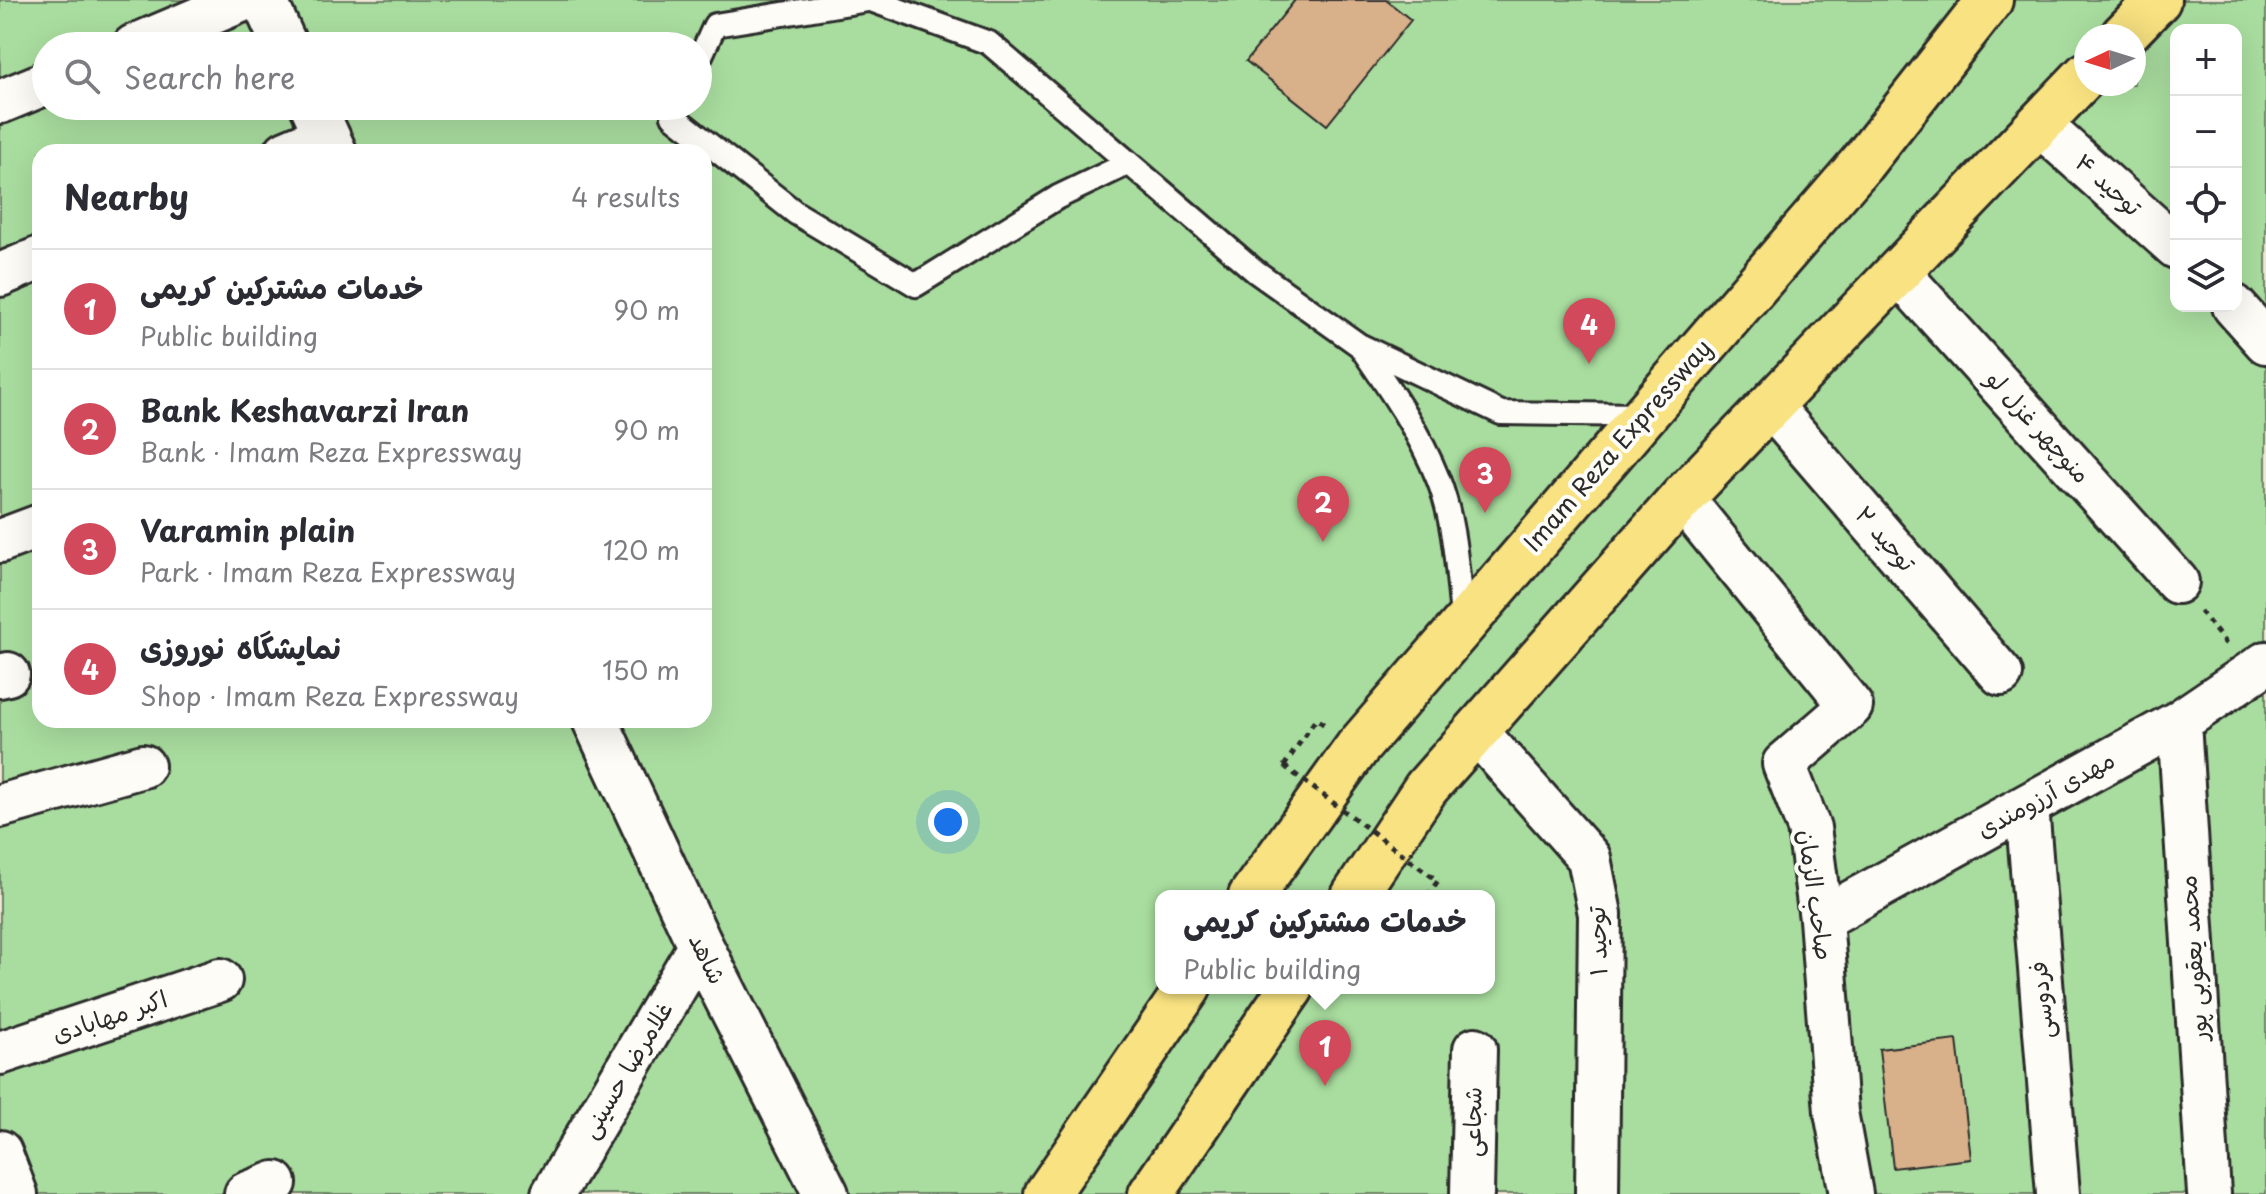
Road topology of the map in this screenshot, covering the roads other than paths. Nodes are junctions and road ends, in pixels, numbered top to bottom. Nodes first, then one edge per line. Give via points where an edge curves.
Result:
1 (243, 0) edge
2 (264, 0) edge
3 (870, 0) edge
4 (1990, 0) edge
5 (2158, 0) edge
6 (2135, 24) edge
7 (167, 32) edge
8 (279, 32) edge
9 (712, 32) edge
10 (2074, 88) edge
11 (32, 89) edge
12 (0, 102) edge
13 (678, 120) edge
14 (2039, 124) junction
15 (324, 131) edge
16 (300, 144) edge
17 (709, 144) edge
18 (712, 147) edge
19 (1129, 163) junction
20 (2170, 242) edge
21 (32, 261) edge
22 (1898, 272) junction
23 (0, 275) edge
24 (2239, 312) edge
25 (2266, 342) edge
26 (1359, 345) junction
27 (1770, 405) junction
28 (1645, 415) junction
29 (1682, 498) junction
30 (32, 529) edge
31 (0, 541) edge
32 (2177, 582) road end
33 (1463, 625) junction
34 (2257, 668) edge
35 (2001, 674) dead end
36 (2179, 722) junction
37 (599, 728) edge
38 (1476, 731) junction
39 (143, 766) dead end
40 (0, 806) edge
41 (2027, 806) junction
42 (1255, 890) edge
43 (1358, 890) edge
44 (1821, 919) junction
45 (700, 945) junction
46 (220, 980) dead end
47 (1184, 994) edge
48 (1287, 994) edge
49 (1475, 1049) dead end
50 (0, 1053) edge
51 (553, 1194) edge
52 (826, 1194) edge
53 (1047, 1194) edge
54 (1151, 1194) edge
55 (1472, 1194) edge
56 (1597, 1194) edge
57 (1851, 1194) edge
58 (2058, 1194) edge
59 (2209, 1194) edge

1 - 7 street
2 - 8 main road
3 - 9 lane via 715,25
3 - 19 lane via 989,43
4 - 28 highway, Imam Reza Expressway via 1862,163
5 - 6 highway
10 - 14 highway
11 - 12 street
13 - 17 lane
14 - 20 street, توحید ۴
14 - 22 highway
15 - 16 street
18 - 19 lane via 796,213 916,285 1058,197
19 - 26 lane via 1255,271
21 - 23 street
22 - 27 highway
22 - 32 street, منوچهر غزل لو
24 - 25 street
26 - 28 lane via 1501,413
26 - 33 lane via 1403,407 1438,480 1453,533
27 - 29 highway
27 - 35 street, توحید ۲
28 - 33 highway, Imam Reza Expressway
29 - 38 highway
29 - 44 street, صاحب الزمان via 1851,706 1784,764 1809,828
30 - 31 street
33 - 42 highway, Imam Reza Expressway via 1357,748
34 - 36 street, مهدی آرزومندی
36 - 41 street, مهدی آرزومندی
36 - 59 street, محمد یعقوبی پور
37 - 45 main road, شاهد
38 - 43 highway via 1426,788
38 - 56 street, توحید ۱ via 1589,858 1600,914
39 - 40 street
41 - 44 street, مهدی آرزومندی
41 - 58 street, فردوسی
44 - 57 street, صاحب الزمان via 1836,1112
45 - 51 street, غلامرضا حسینی
45 - 52 main road, شاهد
46 - 50 street, اکبر مهابادی
47 - 53 highway
48 - 54 highway
49 - 55 street, شجاعی

